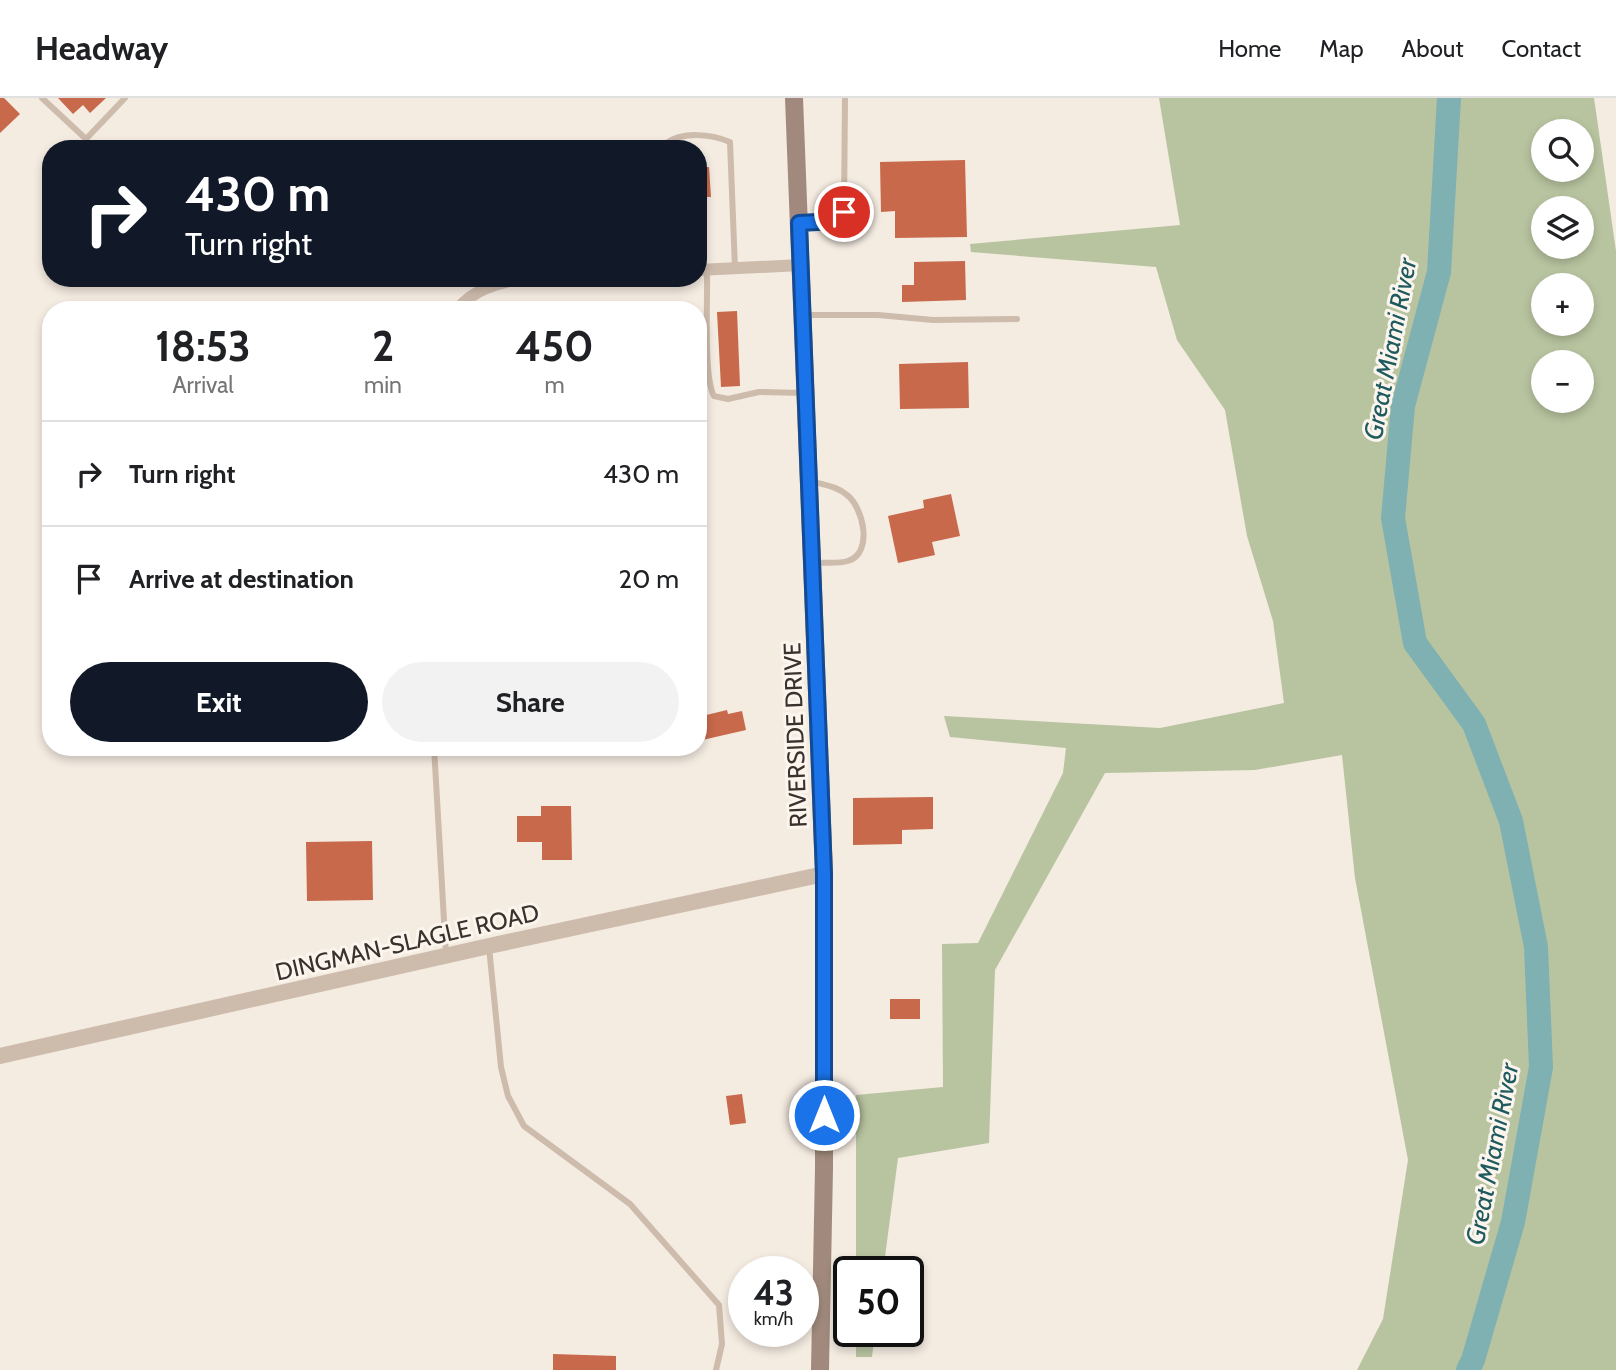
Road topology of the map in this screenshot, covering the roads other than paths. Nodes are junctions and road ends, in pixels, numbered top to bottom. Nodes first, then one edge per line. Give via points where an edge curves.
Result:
1 (42, 98) edge
2 (125, 98) edge
3 (794, 98) edge
4 (845, 98) edge
5 (670, 140) edge
6 (799, 223) junction
7 (801, 265) junction
8 (735, 268) junction
9 (707, 269) edge
10 (489, 287) edge
11 (466, 301) edge
12 (803, 315) junction
13 (1017, 319) dead end
14 (707, 338) edge
15 (806, 393) junction
16 (810, 481) junction
17 (813, 563) junction
18 (435, 756) edge
19 (824, 874) junction
20 (489, 946) junction
21 (446, 956) junction
22 (0, 1056) edge
23 (716, 1370) edge
24 (820, 1370) edge

1 - 2 lane via 86,139
3 - 6 main road, RIVERSIDE DRIVE
4 - 6 lane via 844,212 836,221
5 - 8 lane via 689,136 730,142
6 - 7 main road, RIVERSIDE DRIVE
7 - 8 street
7 - 12 main road, RIVERSIDE DRIVE
8 - 9 street
10 - 11 street
12 - 13 lane
12 - 15 main road, RIVERSIDE DRIVE
14 - 15 lane via 714,396
15 - 16 main road, RIVERSIDE DRIVE
16 - 17 main road, RIVERSIDE DRIVE
16 - 17 lane via 850,496 865,542 848,561
17 - 19 main road, RIVERSIDE DRIVE
18 - 21 lane
19 - 20 street, DINGMAN-SLAGLE ROAD
19 - 24 main road, RIVERSIDE DRIVE
20 - 21 street, DINGMAN-SLAGLE ROAD
20 - 23 lane via 501,1067 513,1106 524,1126 629,1204 719,1305 722,1344
21 - 22 street, DINGMAN-SLAGLE ROAD

